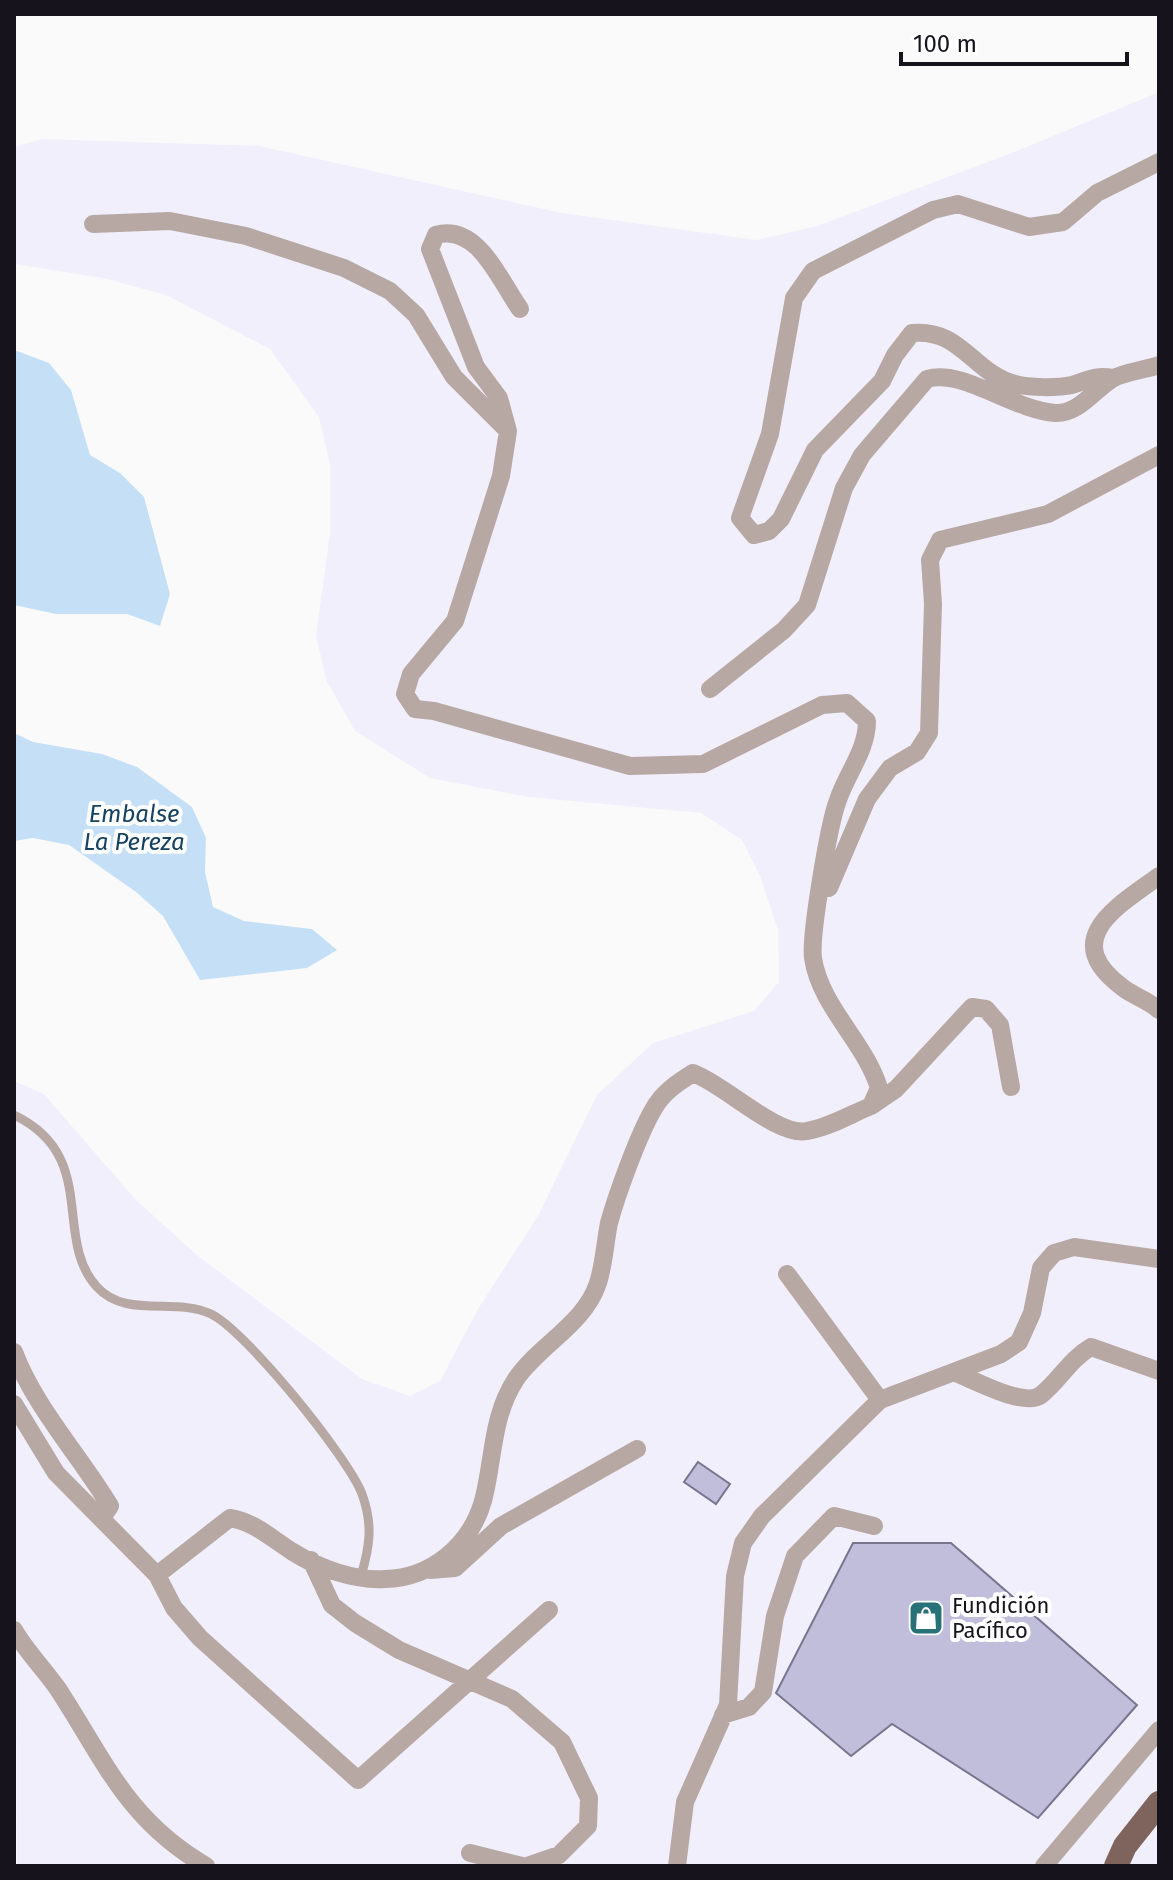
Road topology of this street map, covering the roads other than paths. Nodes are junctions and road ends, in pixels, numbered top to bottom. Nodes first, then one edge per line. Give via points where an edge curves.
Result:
1 (1159, 162) edge
2 (93, 224) dead end
3 (520, 309) dead end
4 (1159, 365) edge
5 (1113, 378) junction
6 (508, 431) junction
7 (1159, 455) edge
8 (710, 689) dead end
9 (1159, 876) edge
10 (817, 916) junction
11 (1159, 1010) edge
12 (1011, 1087) dead end
13 (871, 1106) junction
14 (14, 1115) edge
15 (1159, 1259) edge
16 (787, 1274) dead end
17 (14, 1352) edge
18 (1159, 1371) edge
19 (953, 1372) junction
20 (880, 1400) junction
21 (14, 1404) edge
22 (637, 1449) dead end
23 (102, 1518) junction
24 (874, 1526) dead end
25 (311, 1560) junction
26 (427, 1571) junction
27 (157, 1575) junction
28 (361, 1576) junction
29 (549, 1610) dead end
30 (14, 1630) edge
31 (468, 1682) junction
32 (723, 1715) junction
33 (1159, 1730) edge
34 (1159, 1803) edge
35 (470, 1853) dead end
36 (206, 1866) edge
37 (524, 1866) edge
38 (677, 1866) edge
39 (1044, 1866) edge
40 (1116, 1866) edge

1 - 5 street via 1097,193 1063,222 1029,227 958,204 933,210 813,271 794,298 770,434 740,518 754,535 775,525 815,450 882,381 912,333 928,331 949,338 993,374 1016,384 1069,386 1096,375
2 - 6 street via 170,221 246,236 344,268 390,291 416,315 454,377
3 - 6 street via 470,237 451,230 436,235 430,249 476,367 499,398
4 - 5 street
5 - 8 street via 1083,404 1058,413 987,393 958,378 942,374 927,379 862,455 844,488 807,605
6 - 10 street via 501,476 455,621 411,674 405,694 415,709 630,766 703,764 822,705 847,703 867,721 867,736 837,802
7 - 10 street via 1048,514 940,540 930,560 929,733 917,752 890,768 867,799
9 - 11 street via 1105,915 1093,948 1121,987
10 - 13 street via 813,956 820,983 872,1064 879,1088
12 - 13 street via 1000,1025 986,1009 972,1007 896,1089
13 - 26 street via 806,1132 783,1128 693,1073 673,1085 653,1109 610,1221 598,1284 584,1311 518,1376 507,1394 493,1433 482,1503 457,1550
14 - 28 lane via 46,1136 63,1167 78,1248 95,1286 128,1305 187,1306 232,1326 340,1454 362,1494 370,1525
15 - 19 street via 1074,1247 1054,1253 1041,1268 1032,1313 1019,1342
16 - 20 street
17 - 23 street via 46,1411 110,1506
18 - 19 street via 1091,1347 1040,1396 1024,1400
19 - 20 street
20 - 32 street via 762,1516 743,1543 735,1576 728,1705
21 - 23 street via 56,1473
22 - 26 street via 501,1526 455,1568
23 - 27 street
24 - 32 street via 834,1516 795,1556 775,1616 763,1692 749,1707
25 - 27 street via 247,1521 230,1518
25 - 28 street
25 - 31 street via 332,1605 355,1623
26 - 28 street via 385,1579
27 - 31 street via 174,1608 200,1638 358,1780
29 - 31 street
30 - 36 street via 58,1689 106,1772 150,1824
31 - 37 street via 512,1699 562,1742 589,1798 588,1826 559,1855
32 - 38 street via 685,1802
33 - 39 street
34 - 40 main road
35 - 37 street

